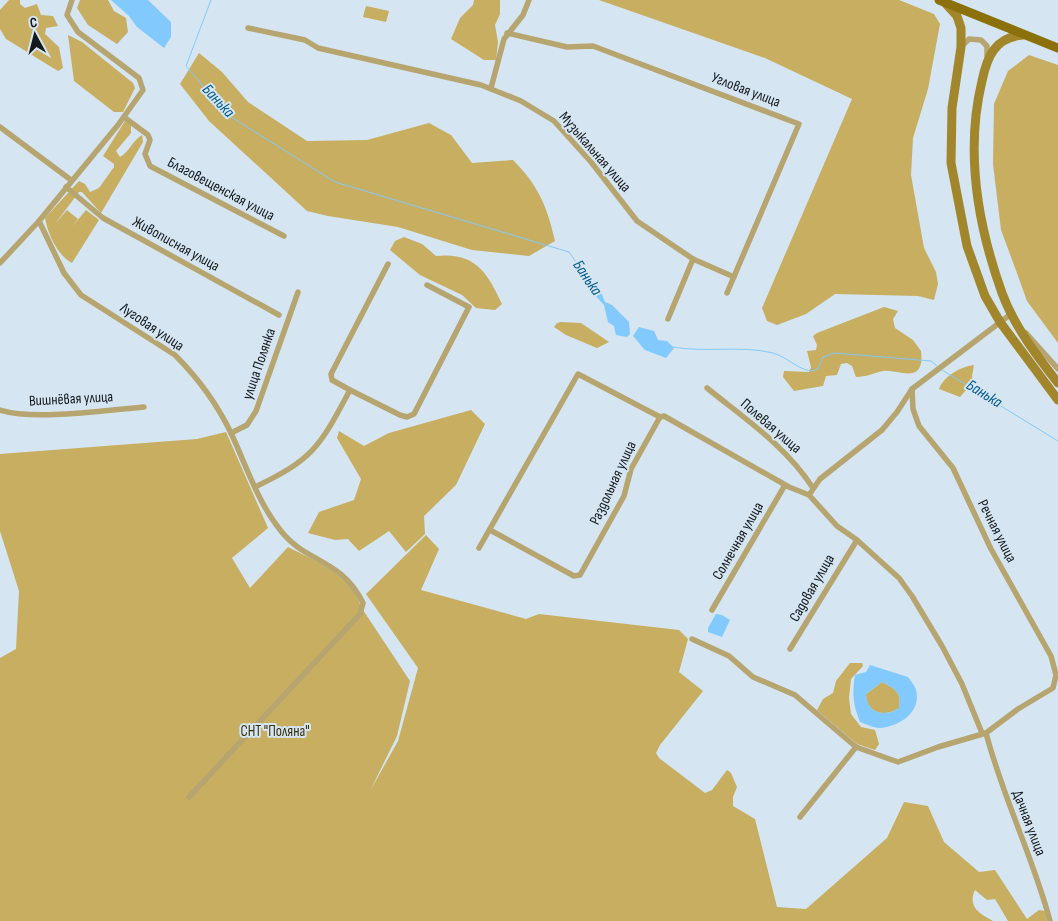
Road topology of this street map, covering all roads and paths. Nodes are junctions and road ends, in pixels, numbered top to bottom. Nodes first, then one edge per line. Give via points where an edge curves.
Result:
1 (72, 0) edge
2 (529, 0) edge
3 (940, 0) edge
4 (248, 28) dead end
5 (507, 33) junction
6 (1023, 35) junction
7 (961, 48) junction
8 (1058, 48) edge
9 (987, 58) junction
10 (491, 88) junction
11 (124, 117) junction
12 (0, 127) edge
13 (71, 180) junction
14 (66, 187) junction
15 (39, 221) junction
16 (284, 236) dead end
17 (693, 259) junction
18 (0, 263) edge
19 (388, 264) dead end
20 (734, 277) junction
21 (427, 286) dead end
22 (298, 292) dead end
23 (728, 293) dead end
24 (279, 315) dead end
25 (1013, 317) junction
26 (668, 319) dead end
27 (1000, 322) junction
28 (1058, 369) edge
29 (1058, 383) edge
30 (707, 388) dead end
31 (912, 388) junction
32 (350, 390) junction
33 (1058, 400) edge
34 (144, 407) dead end
35 (0, 410) edge
36 (660, 417) junction
37 (231, 433) junction
38 (785, 484) junction
39 (255, 488) junction
40 (813, 488) junction
41 (809, 495) junction
42 (490, 530) junction
43 (857, 540) junction
44 (479, 548) dead end
45 (712, 610) dead end
46 (692, 639) dead end
47 (790, 649) dead end
48 (984, 733) junction
49 (856, 747) junction
50 (189, 797) dead end
51 (800, 817) dead end
52 (1050, 921) edge

1 - 11 street via 67,14 78,32 141,82 142,94
2 - 5 street
3 - 6 main road
3 - 7 street via 958,16
4 - 10 street, Музыкальная улица via 304,40 318,48
5 - 10 street
5 - 20 street, Угловая улица via 567,47 592,46 799,124
6 - 8 main road
6 - 9 street via 1004,40
7 - 9 street via 969,39 981,40 987,46
7 - 27 street via 952,108 952,163 974,269
9 - 25 street via 977,100 974,167 980,214 994,268
10 - 17 street, Музыкальная улица via 554,121 592,162 637,222
11 - 13 street
11 - 16 street, Благовещенская улица via 148,135 150,140 145,154 150,166
12 - 13 street
13 - 14 street
14 - 15 street
14 - 24 street, Живописная улица via 103,218
15 - 18 street
15 - 37 street, Луговая улица via 64,273 81,295 175,355 214,403
17 - 20 street, Музыкальная улица
17 - 26 street
19 - 32 street via 331,374 332,380
20 - 23 street, Угловая улица
21 - 32 street via 469,307 414,414 400,415
22 - 37 street, улица Полянка via 256,412 246,425
25 - 27 street
25 - 28 street
25 - 29 street
27 - 31 street
27 - 33 street
30 - 40 street, Полевая улица via 782,448
31 - 40 street via 882,430 840,462
31 - 48 street, Речная улица via 918,426 953,468 991,549 1051,656 1056,675 1053,688
32 - 39 street via 321,443 309,456
34 - 35 street, Вишнёвая улица via 56,414 12,414
36 - 38 street via 664,416
36 - 42 street via 578,374
36 - 42 street, Раздольная улица via 631,468 624,496 580,575 574,576
37 - 39 street, Луговая улица
38 - 41 street
38 - 45 street, Солнечная улица
39 - 50 street, Луговая улица via 287,539 338,570 359,596 362,610
40 - 41 street
41 - 43 street, Дачная улица via 837,526
42 - 44 street
43 - 47 street, Садовая улица
43 - 48 street, Дачная улица via 899,578 912,596 962,684
46 - 49 street via 729,656 753,677 795,695
48 - 49 street via 938,747 904,762
48 - 52 street, Дачная улица
49 - 51 street

